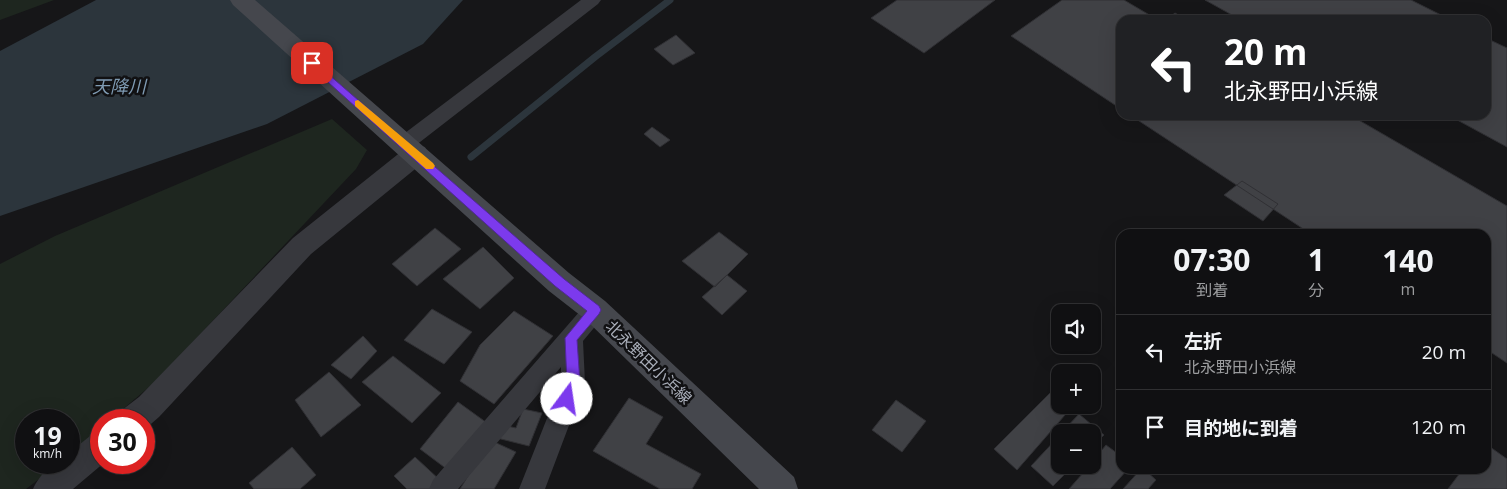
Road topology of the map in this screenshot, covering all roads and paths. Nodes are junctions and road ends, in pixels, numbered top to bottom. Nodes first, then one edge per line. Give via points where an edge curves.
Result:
1 (241, 0) edge
2 (592, 0) edge
3 (410, 149) junction
4 (595, 310) junction
5 (571, 338) junction
6 (147, 409) edge
7 (90, 455) edge
8 (49, 489) edge
9 (442, 489) edge
10 (532, 489) edge
11 (782, 489) edge

1 - 3 main road, 北永野田小浜線
2 - 3 street
3 - 4 main road, 北永野田小浜線 via 559,282
3 - 6 street via 302,246
4 - 5 street
4 - 11 main road, 北永野田小浜線
5 - 9 street
5 - 10 street via 573,383
7 - 8 street

